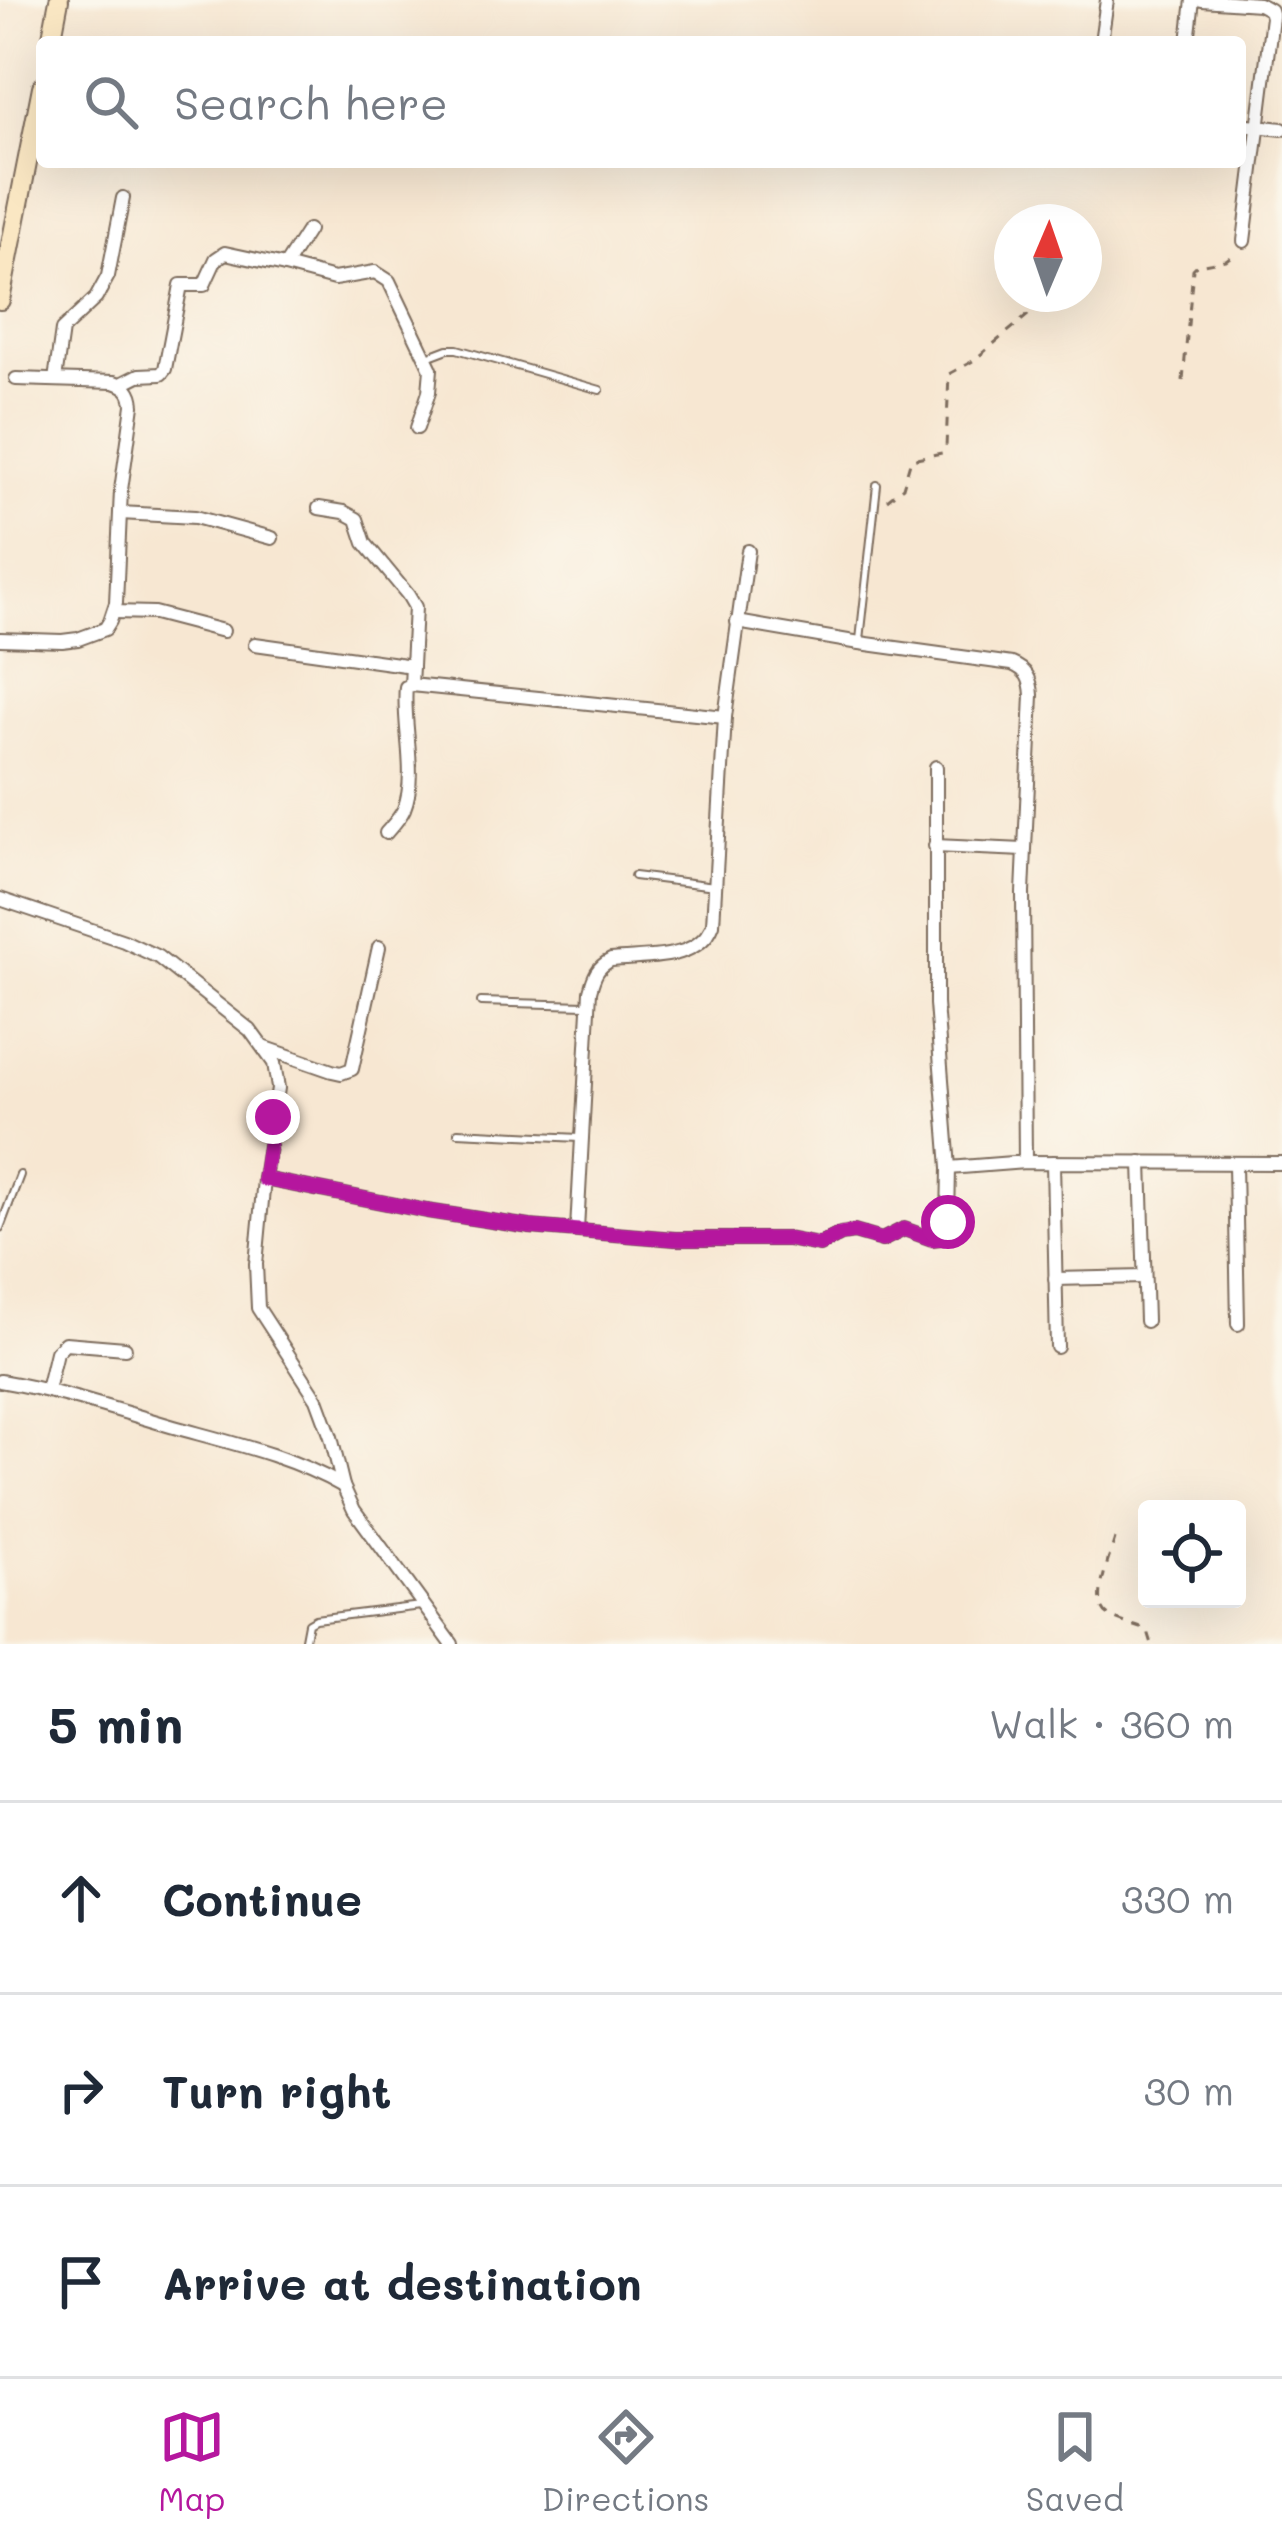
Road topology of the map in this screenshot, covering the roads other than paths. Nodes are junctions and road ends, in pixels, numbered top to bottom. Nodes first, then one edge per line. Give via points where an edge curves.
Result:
1 (59, 0) edge
2 (1107, 0) edge
3 (1193, 0) edge
4 (1202, 0) edge
5 (52, 36) edge
6 (1103, 36) edge
7 (1189, 36) edge
8 (36, 117) edge
9 (1246, 125) edge
10 (1257, 126) junction
11 (1282, 129) edge
12 (123, 198) dead end
13 (308, 230) dead end
14 (1244, 241) road end
15 (285, 266) junction
16 (0, 300) edge
17 (427, 357) junction
18 (16, 379) dead end
19 (56, 380) junction
20 (121, 384) junction
21 (600, 390) dead end
22 (417, 428) dead end
23 (877, 485) dead end
24 (319, 508) dead end
25 (120, 513) junction
26 (272, 538) dead end
27 (748, 551) dead end
28 (114, 612) junction
29 (737, 622) junction
30 (223, 631) dead end
31 (0, 639) edge
32 (860, 643) junction
33 (255, 644) dead end
34 (412, 666) junction
35 (411, 685) junction
36 (725, 717) junction
37 (935, 767) dead end
38 (386, 833) dead end
39 (935, 846) junction
40 (1024, 850) junction
41 (634, 876) dead end
42 (715, 886) junction
43 (0, 899) edge
44 (379, 946) dead end
45 (481, 1003) dead end
46 (590, 1005) junction
47 (265, 1048) junction
48 (458, 1132) dead end
49 (582, 1138) junction
50 (1025, 1162) junction
51 (1053, 1162) junction
52 (1141, 1162) junction
53 (1282, 1163) edge
54 (1235, 1164) junction
55 (949, 1168) junction
56 (20, 1174) dead end
57 (264, 1179) junction
58 (0, 1228) edge
59 (577, 1230) junction
60 (1144, 1277) junction
61 (1055, 1279) junction
62 (1146, 1321) dead end
63 (1238, 1324) dead end
64 (1057, 1347) dead end
65 (125, 1348) dead end
66 (0, 1381) edge
67 (46, 1390) junction
68 (343, 1486) junction
69 (424, 1606) junction
70 (304, 1644) edge
71 (452, 1644) edge

1 - 5 street
2 - 6 street
3 - 7 street
4 - 10 street via 1270,10
8 - 16 street
9 - 10 street
10 - 11 street
10 - 14 street
12 - 19 street via 108,276 62,330
13 - 15 street
15 - 17 street via 334,279 383,276
15 - 20 street via 220,255 204,285 178,289 166,369
17 - 21 lane via 458,349
17 - 22 street via 430,383
18 - 19 street
19 - 20 street
20 - 25 street via 133,404
23 - 32 lane
24 - 34 street via 357,519 365,543 412,601
25 - 26 street via 195,517
25 - 28 street
27 - 29 street
28 - 30 street
28 - 31 street via 105,629 78,639
29 - 32 street
29 - 36 street
32 - 40 street via 1012,664 1028,675
33 - 34 street
34 - 35 street
35 - 36 street
35 - 38 street via 406,804
36 - 42 street
37 - 39 street
39 - 40 street
39 - 55 street via 935,1004
40 - 50 street
41 - 42 lane
42 - 46 street via 709,937 687,951 601,965
43 - 47 street via 158,957
44 - 47 street via 352,1069 332,1071
45 - 46 lane
46 - 49 street
47 - 57 street via 278,1088
48 - 49 lane
49 - 59 street
50 - 51 street
50 - 55 street
51 - 52 street
51 - 61 street
52 - 54 street
52 - 60 street
53 - 54 street
54 - 63 street
55 - 59 street via 941,1238 904,1229 882,1240 848,1232 819,1245
56 - 58 lane
57 - 59 street
57 - 68 street via 258,1308 317,1399
60 - 61 street
60 - 62 street
61 - 64 street
65 - 67 street via 60,1346
66 - 67 street
67 - 68 street via 280,1456
68 - 69 street
69 - 70 lane via 315,1619
69 - 71 street

